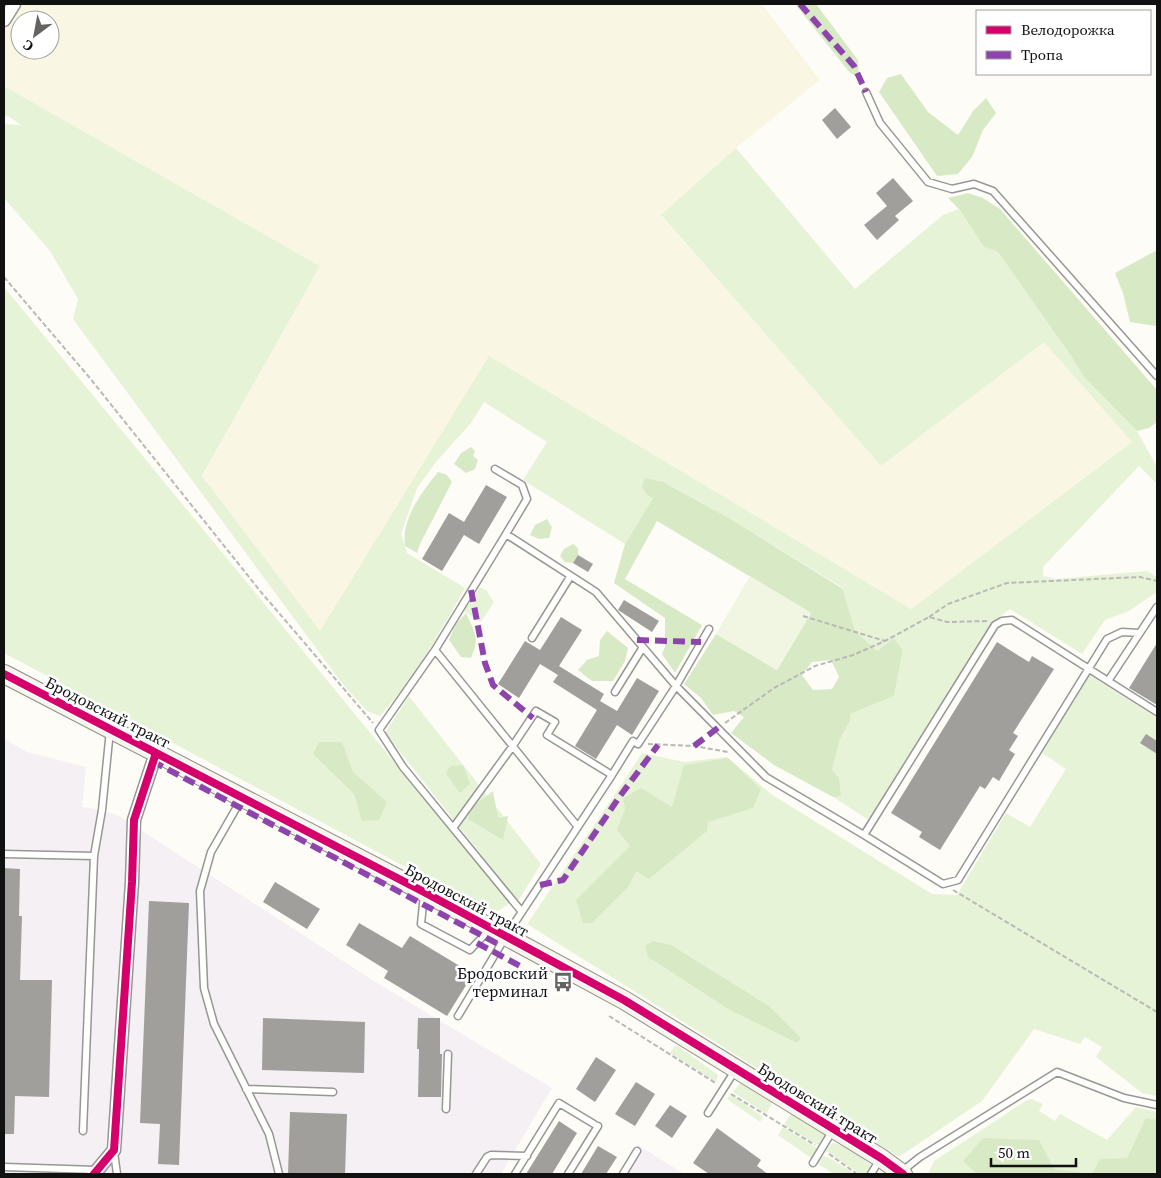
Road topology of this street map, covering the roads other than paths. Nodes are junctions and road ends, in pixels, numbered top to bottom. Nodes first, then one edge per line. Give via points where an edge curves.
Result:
1 (14, 4) edge
2 (4, 20) edge
3 (866, 92) dead end
4 (1157, 376) edge
5 (495, 468) dead end
6 (506, 534) junction
7 (570, 577) junction
8 (1157, 607) edge
9 (709, 629) dead end
10 (1139, 633) junction
11 (532, 638) dead end
12 (643, 647) junction
13 (435, 650) junction
14 (1088, 669) junction
15 (4, 674) edge
16 (1108, 681) junction
17 (676, 686) junction
18 (615, 692) dead end
19 (1157, 712) edge
20 (110, 729) junction
21 (512, 747) junction
22 (156, 753) junction
23 (612, 775) junction
24 (242, 797) junction
25 (578, 827) junction
26 (453, 828) junction
27 (864, 835) junction
28 (4, 854) edge
29 (94, 856) junction
30 (424, 892) junction
31 (522, 912) junction
32 (498, 932) junction
33 (458, 1016) dead end
34 (448, 1054) dead end
35 (736, 1068) junction
36 (246, 1089) junction
37 (334, 1092) dead end
38 (1157, 1105) edge
39 (446, 1109) dead end
40 (708, 1113) dead end
41 (834, 1129) junction
42 (83, 1131) dead end
43 (114, 1150) junction
44 (638, 1151) dead end
45 (527, 1156) junction
46 (881, 1158) junction
47 (813, 1163) dead end
48 (4, 1167) edge
49 (95, 1172) edge
50 (902, 1173) edge
51 (117, 1174) edge
52 (279, 1174) edge
53 (476, 1174) edge
54 (516, 1174) edge
55 (568, 1174) edge
56 (623, 1174) edge
57 (870, 1174) edge

1 - 2 street
3 - 4 lane via 880,123 928,182 952,189 974,184 992,191
5 - 6 lane via 522,485 527,499
6 - 7 lane
6 - 13 lane
7 - 11 lane
7 - 12 lane via 596,592
8 - 10 lane
9 - 17 lane
10 - 14 lane via 1122,632 1106,639
10 - 16 lane
12 - 17 lane
12 - 18 lane
13 - 21 lane
13 - 26 lane via 379,730 403,767
14 - 16 lane
14 - 27 lane via 1012,620 996,625
14 - 27 lane via 958,880 943,884
15 - 20 street, Бродовский тракт
16 - 19 lane
17 - 23 lane via 638,744 632,741
17 - 27 lane via 766,777
20 - 22 street, Бродовский тракт
20 - 29 lane
21 - 23 lane via 536,711 555,722 547,734
21 - 25 lane
21 - 26 lane
22 - 24 street, Бродовский тракт
22 - 43 street via 134,820
23 - 25 lane
24 - 30 street, Бродовский тракт
24 - 36 lane via 211,852 200,891 204,988 214,1024
25 - 31 lane
26 - 31 lane
28 - 29 lane
29 - 42 lane
30 - 32 street, Бродовский тракт
30 - 32 lane via 421,924 470,950
31 - 32 lane
32 - 33 lane
32 - 35 street, Бродовский тракт via 624,1000
34 - 39 lane
35 - 40 lane
35 - 41 street, Бродовский тракт
36 - 37 lane
36 - 52 lane via 269,1134
38 - 50 lane via 1124,1098 1057,1072 920,1157
41 - 46 street, Бродовский тракт
41 - 47 lane
43 - 49 street
43 - 51 lane
44 - 56 lane
45 - 53 lane via 491,1155
45 - 54 lane
45 - 55 lane via 559,1103 596,1125
46 - 50 street, Бродовский тракт
46 - 57 lane
48 - 49 lane

